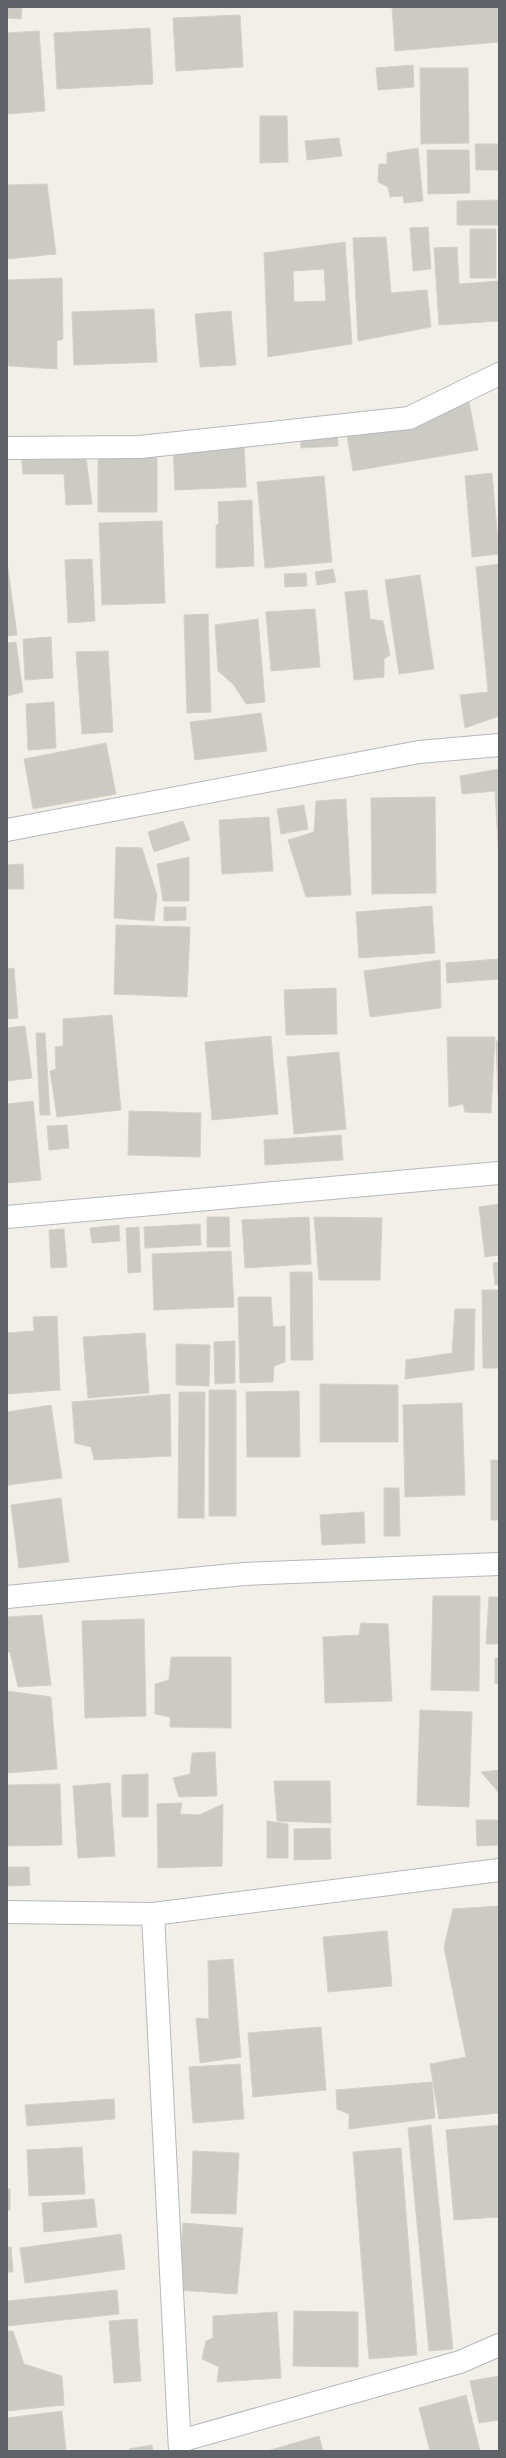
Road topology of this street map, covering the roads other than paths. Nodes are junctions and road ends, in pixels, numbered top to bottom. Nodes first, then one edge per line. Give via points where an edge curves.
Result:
1 (499, 374) edge
2 (7, 448) edge
3 (499, 745) edge
4 (7, 830) edge
5 (499, 1173) edge
6 (7, 1217) edge
7 (499, 1564) edge
8 (7, 1596) edge
9 (499, 1870) edge
10 (7, 1912) edge
11 (152, 1914) junction
12 (499, 2345) edge
13 (180, 2446) edge

1 - 2 street via 409,418 140,447
3 - 4 street via 419,752
5 - 6 street
7 - 8 street via 244,1574
9 - 11 street
10 - 11 street
11 - 13 street
12 - 13 street via 460,2362

